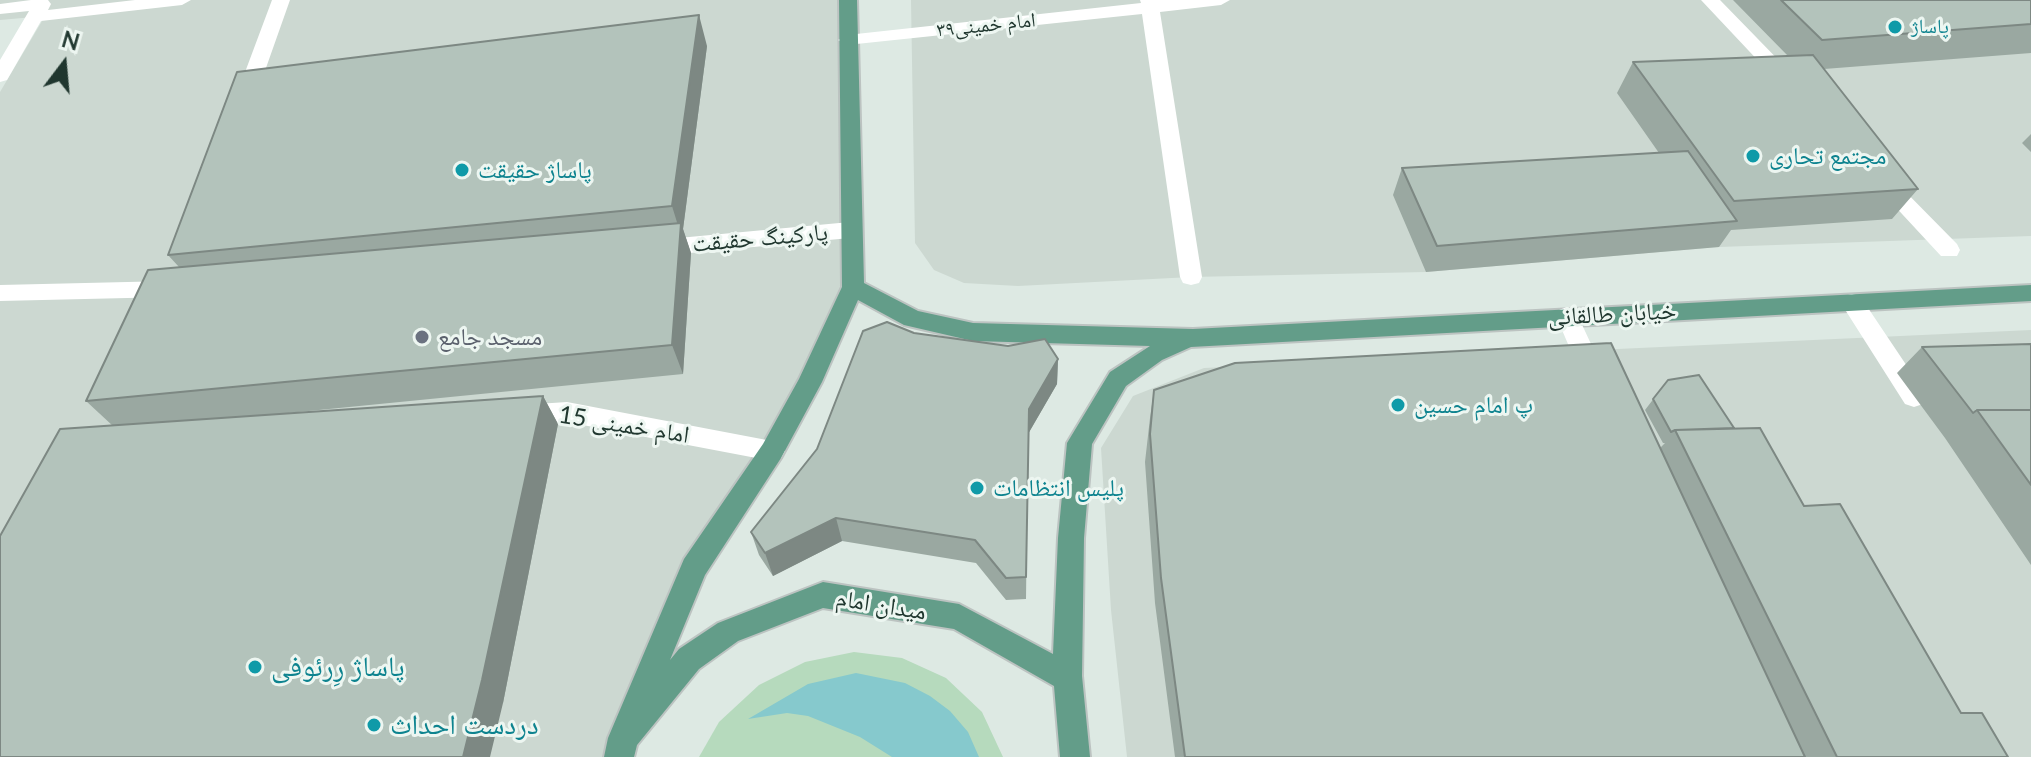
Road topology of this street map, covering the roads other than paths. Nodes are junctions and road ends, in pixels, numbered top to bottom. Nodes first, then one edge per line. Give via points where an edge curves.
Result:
1 (182, 0) edge
2 (281, 0) edge
3 (848, 0) edge
4 (1221, 0) edge
5 (1710, 0) edge
6 (1150, 4) edge
7 (39, 7) edge
8 (0, 9) edge
9 (847, 40) junction
10 (0, 76) edge
11 (1803, 96) edge
12 (235, 127) edge
13 (1866, 162) edge
14 (850, 230) junction
15 (641, 249) edge
16 (1949, 250) dead end
17 (1191, 277) dead end
18 (853, 287) junction
19 (0, 293) edge
20 (2031, 293) edge
21 (1852, 302) junction
22 (163, 315) edge
23 (1567, 316) junction
24 (1193, 338) junction
25 (1605, 400) edge
26 (504, 416) edge
27 (1929, 416) dead end
28 (772, 451) junction
29 (1067, 680) junction
30 (621, 747) edge
31 (1075, 757) edge

1 - 7 street
2 - 12 street
3 - 9 main road
4 - 6 street, امام خمینی۳۹
5 - 11 street
6 - 9 street, امام خمینی۳۹
6 - 17 street
7 - 8 street
7 - 10 street
9 - 14 main road
13 - 16 street
14 - 15 street, پارکینگ حقیقت
14 - 18 main road
18 - 24 main road via 912,319 973,332
18 - 28 main road
19 - 22 street via 180,280
20 - 21 main road, خیابان طالقانی
21 - 23 main road, خیابان طالقانی
21 - 27 street
23 - 24 main road, خیابان طالقانی
23 - 25 street
24 - 29 main road via 1154,354 1118,379 1080,443
26 - 28 street, امام خمینی 15 via 567,412
28 - 30 main road via 694,568
29 - 30 main road, میدان امام via 959,617 823,595 728,632 689,659
29 - 31 main road

